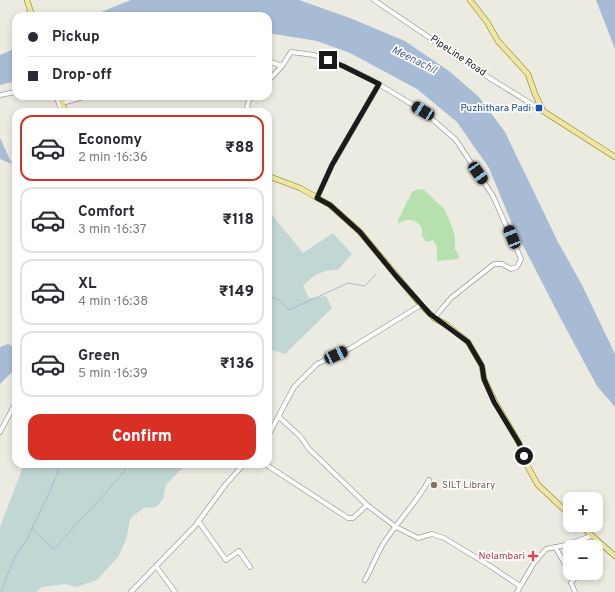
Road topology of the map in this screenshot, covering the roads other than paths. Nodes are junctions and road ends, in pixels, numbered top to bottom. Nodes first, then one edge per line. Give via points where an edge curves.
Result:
1 (27, 0) edge
2 (374, 0) edge
3 (470, 0) edge
4 (31, 12) edge
5 (272, 62) edge
6 (282, 66) junction
7 (272, 77) edge
8 (379, 84) junction
9 (12, 93) edge
10 (0, 95) edge
11 (58, 100) edge
12 (79, 100) edge
13 (63, 108) edge
14 (543, 111) junction
15 (615, 157) edge
16 (272, 178) edge
17 (317, 198) junction
18 (421, 305) junction
19 (434, 318) junction
20 (12, 410) edge
21 (279, 417) junction
22 (272, 429) edge
23 (0, 432) edge
24 (240, 468) edge
25 (271, 468) edge
26 (429, 480) dead end
27 (367, 505) junction
28 (563, 508) edge
29 (199, 522) junction
30 (396, 527) junction
31 (587, 532) edge
32 (591, 536) junction
33 (555, 547) junction
34 (615, 556) edge
35 (563, 560) edge
36 (156, 566) junction
37 (250, 567) dead end
38 (366, 580) dead end
39 (573, 580) edge
40 (520, 586) junction
41 (131, 592) edge
42 (175, 592) edge
43 (517, 592) edge
44 (575, 592) edge

1 - 4 main road
2 - 14 street, PipeLine Road via 483,74
3 - 14 main road via 498,41 528,74
5 - 6 street
6 - 7 street
6 - 8 street via 291,52 314,55
8 - 17 street via 332,165
8 - 19 street via 423,111 456,140 493,196 521,259 517,267 510,269 502,264 494,264 452,298
9 - 10 street
11 - 13 street
12 - 13 street
14 - 15 main road
16 - 17 main road via 300,188
17 - 18 main road via 330,205 360,232
18 - 19 main road
18 - 21 street via 351,348 317,364 294,387
19 - 28 main road via 468,342 482,366 484,379 494,402 519,443 538,485
20 - 23 street
21 - 22 street
21 - 27 street
24 - 29 street
25 - 27 street via 348,518 353,518
26 - 30 street
27 - 30 street
29 - 36 street
29 - 37 street via 226,560 239,551
30 - 38 street via 378,553
30 - 40 street via 418,538 432,534 444,538
31 - 32 main road
32 - 33 street
32 - 34 main road
33 - 35 street
33 - 40 street via 546,549
36 - 41 street
36 - 42 street
39 - 44 street via 570,583
40 - 43 street

